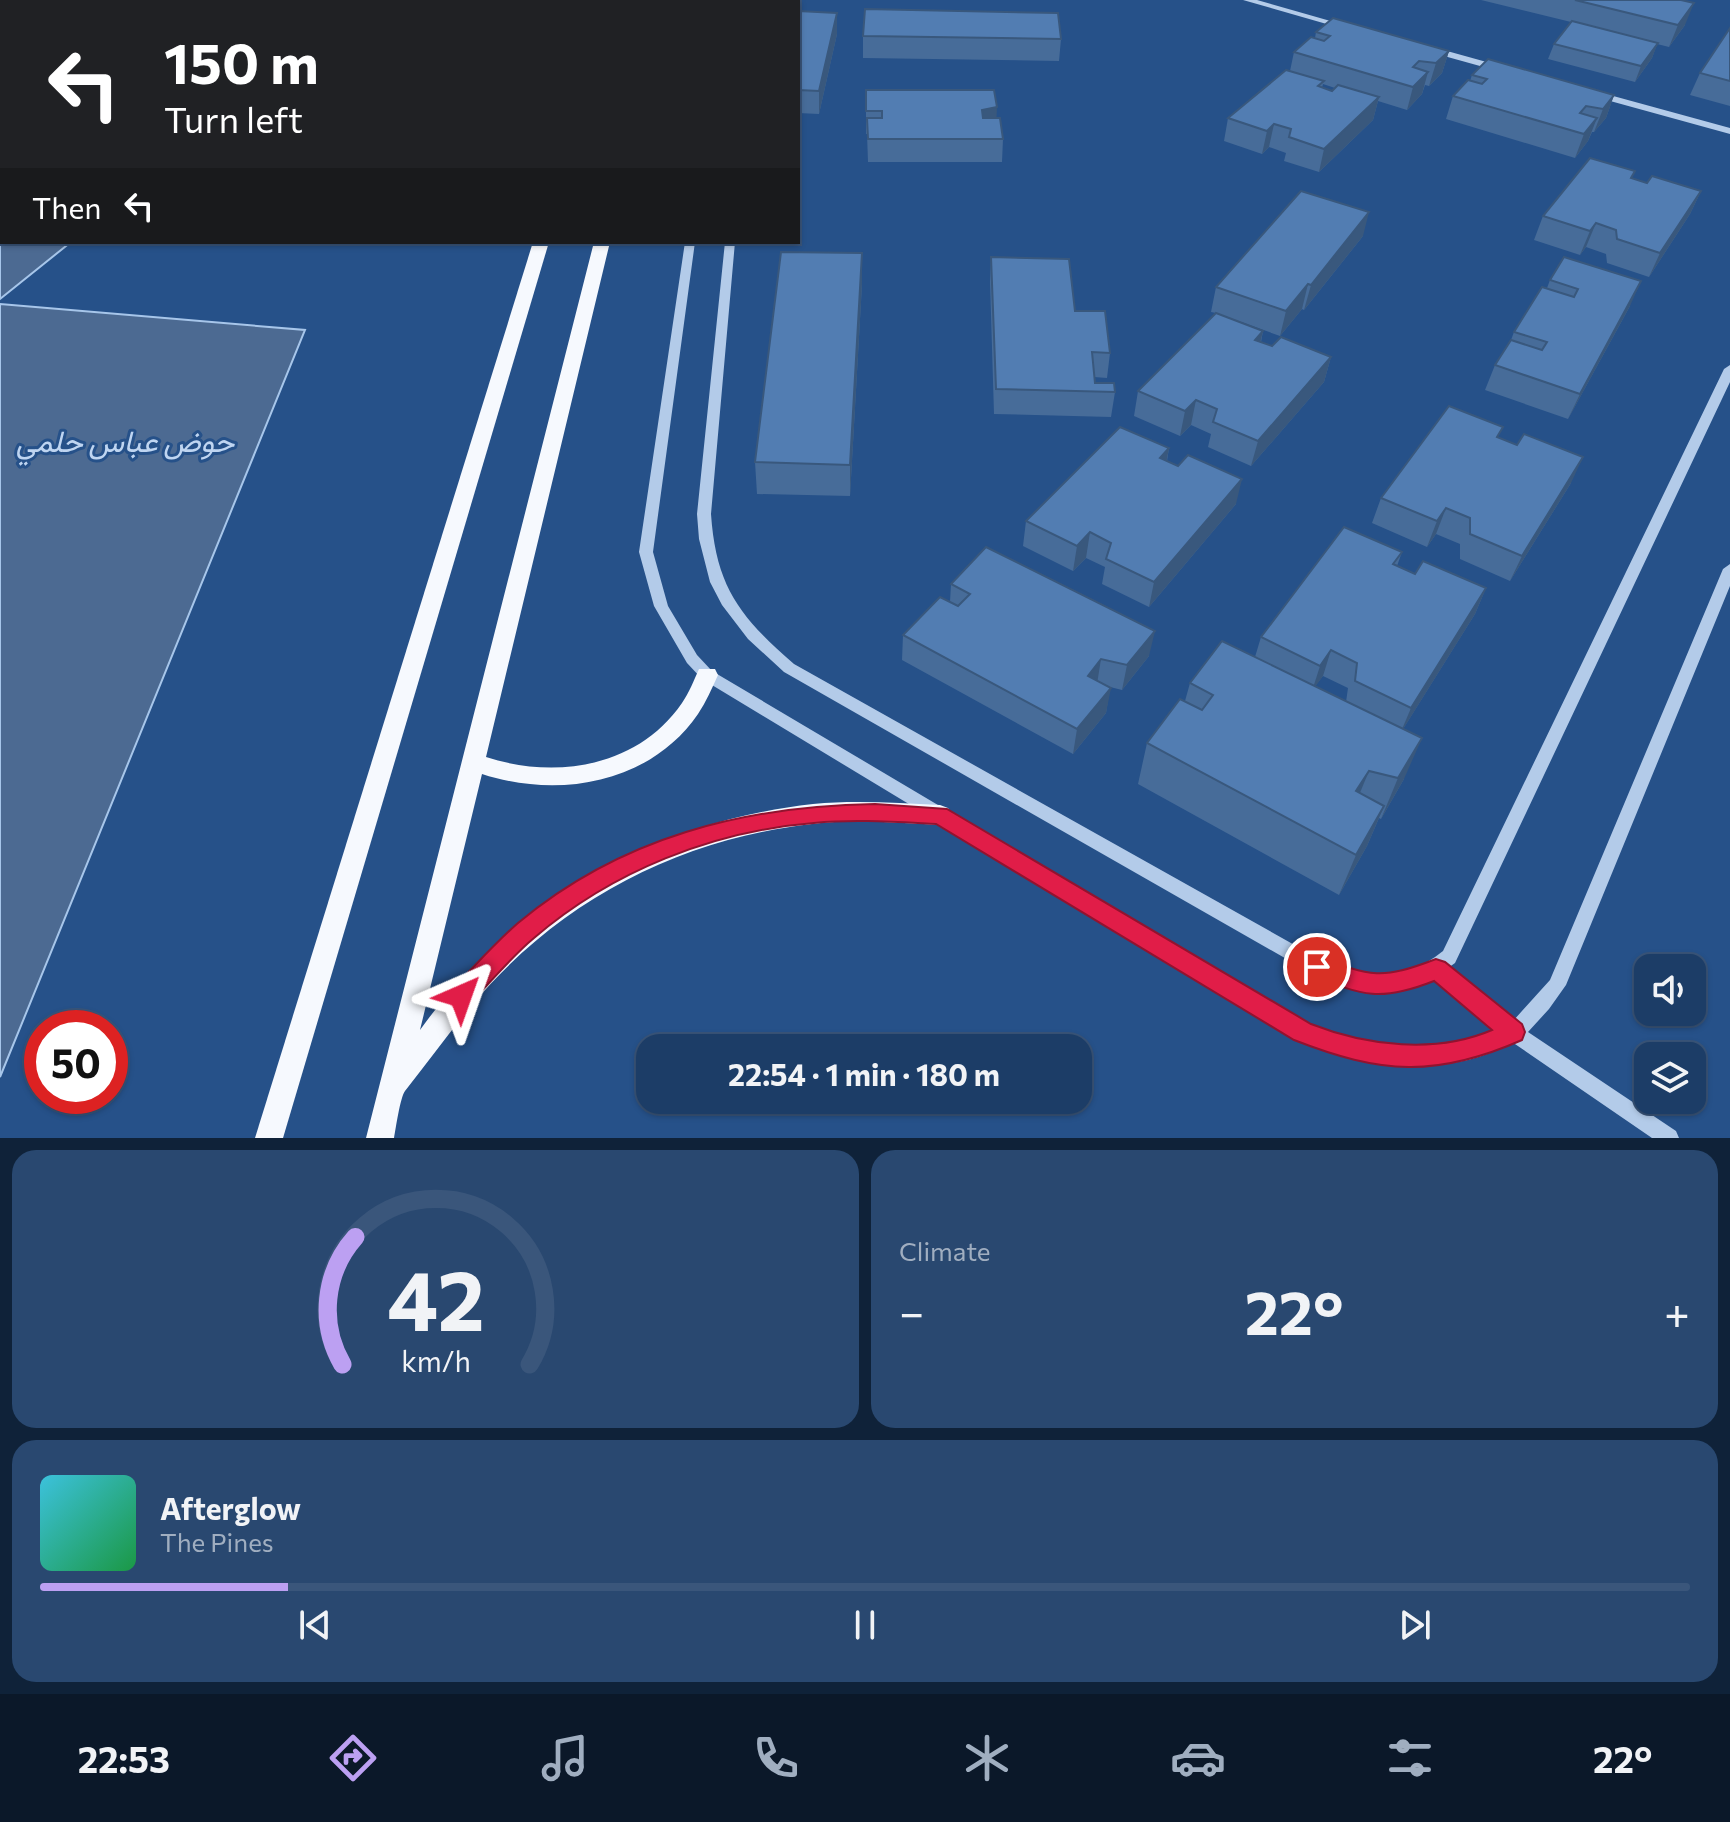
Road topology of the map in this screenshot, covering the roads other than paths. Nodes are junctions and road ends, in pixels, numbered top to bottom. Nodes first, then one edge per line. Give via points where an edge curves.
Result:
1 (1247, 0) edge
2 (1349, 27) edge
3 (1425, 48) edge
4 (1516, 73) edge
5 (1577, 90) edge
6 (1730, 131) edge
7 (540, 244) edge
8 (602, 244) edge
9 (690, 244) edge
10 (730, 244) edge
11 (1730, 369) edge
12 (1730, 569) edge
13 (707, 675) junction
14 (474, 762) junction
15 (940, 815) junction
16 (1436, 969) junction
17 (1513, 1032) junction
18 (391, 1094) junction
19 (269, 1138) edge
20 (380, 1138) edge
21 (1669, 1138) edge

1 - 2 street
3 - 4 street
5 - 6 street
7 - 19 main road
8 - 14 main road
9 - 13 street via 646,552 661,606
10 - 16 street via 705,542 724,598 762,646 789,668 1317,967 1380,985 1409,981
11 - 16 street via 1458,942
12 - 17 street via 1557,985
13 - 14 main road via 700,696 677,727 645,753 617,766 557,779 498,772
13 - 15 street
14 - 18 main road
15 - 17 street via 1303,1032 1336,1045 1371,1053 1439,1056 1477,1048
15 - 18 main road via 815,814 754,822 635,861 579,892 486,968 431,1032
16 - 17 street
17 - 21 street
18 - 20 main road

